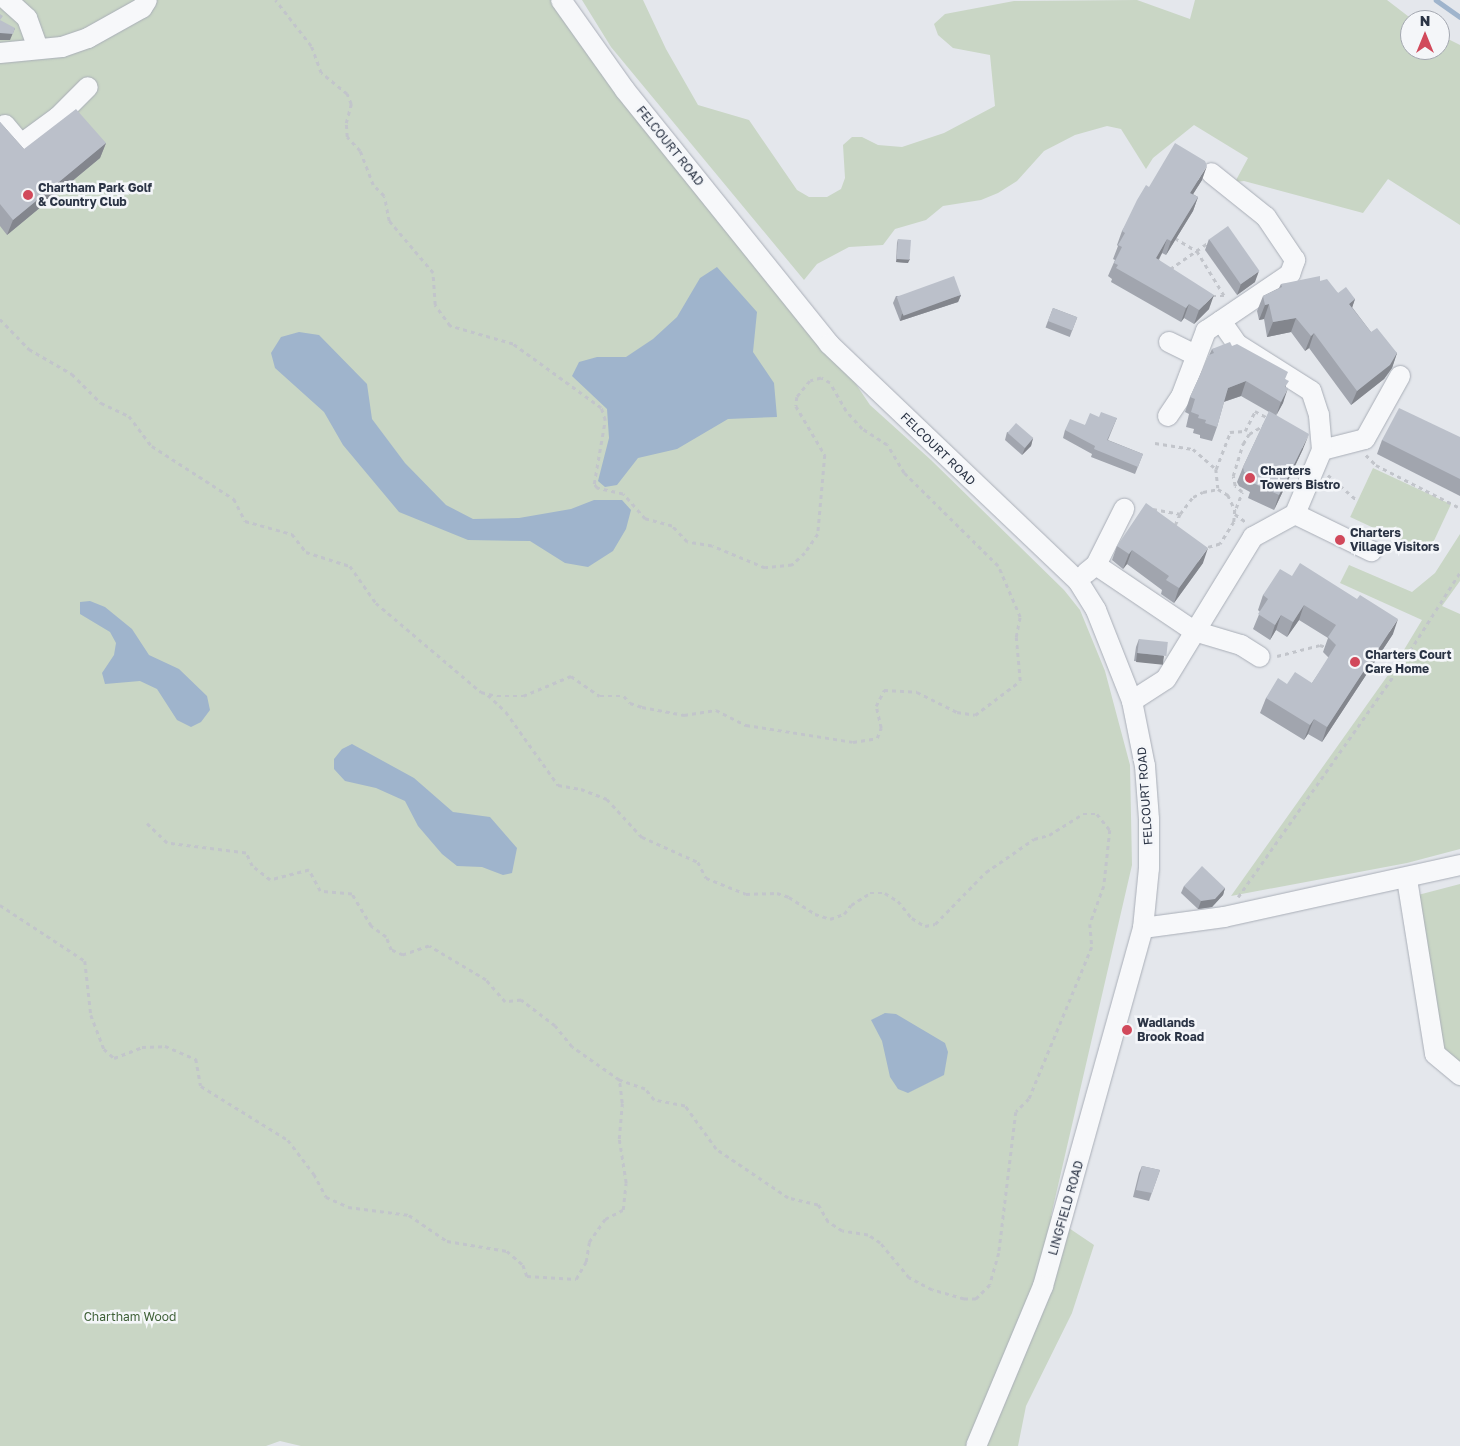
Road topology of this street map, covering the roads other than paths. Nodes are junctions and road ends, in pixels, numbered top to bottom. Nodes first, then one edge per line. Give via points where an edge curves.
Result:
1 (7, 0) edge
2 (147, 0) edge
3 (561, 0) edge
4 (38, 48) junction
5 (2, 56) edge
6 (88, 87) dead end
7 (5, 124) edge
8 (1211, 172) dead end
9 (1220, 321) junction
10 (1169, 342) dead end
11 (1196, 355) junction
12 (1400, 376) dead end
13 (1168, 416) dead end
14 (1316, 443) junction
15 (1124, 509) dead end
16 (1295, 514) junction
17 (1371, 551) dead end
18 (1096, 565) junction
19 (1078, 580) junction
20 (1194, 631) junction
21 (1260, 657) road end
22 (1132, 701) junction
23 (1460, 866) edge
24 (1407, 879) junction
25 (1143, 928) junction
26 (1132, 961) joint
27 (1460, 1075) edge
28 (976, 1446) edge

1 - 4 street via 27,18
2 - 4 street via 142,8 88,38 62,47
3 - 19 street, FELCOURT ROAD via 625,90 829,344
4 - 5 street
6 - 7 street via 70,106 21,144
8 - 9 street via 1266,217 1295,260 1290,274
9 - 11 street via 1206,332
9 - 14 street via 1237,344 1311,391 1319,414
10 - 11 street
11 - 13 street via 1181,397
12 - 14 street via 1394,410 1364,439
14 - 16 street via 1315,470
15 - 18 street
16 - 17 street
16 - 20 street via 1252,537
18 - 19 street
18 - 20 street
19 - 22 street, FELCOURT ROAD via 1096,610
20 - 21 street via 1241,645
20 - 22 street via 1166,679
22 - 25 street, FELCOURT ROAD via 1144,766 1149,819 1149,868
23 - 24 street
24 - 25 street via 1224,917
24 - 27 street via 1435,1054
25 - 26 street, FELCOURT ROAD
26 - 28 street, LINGFIELD ROAD via 1043,1286

